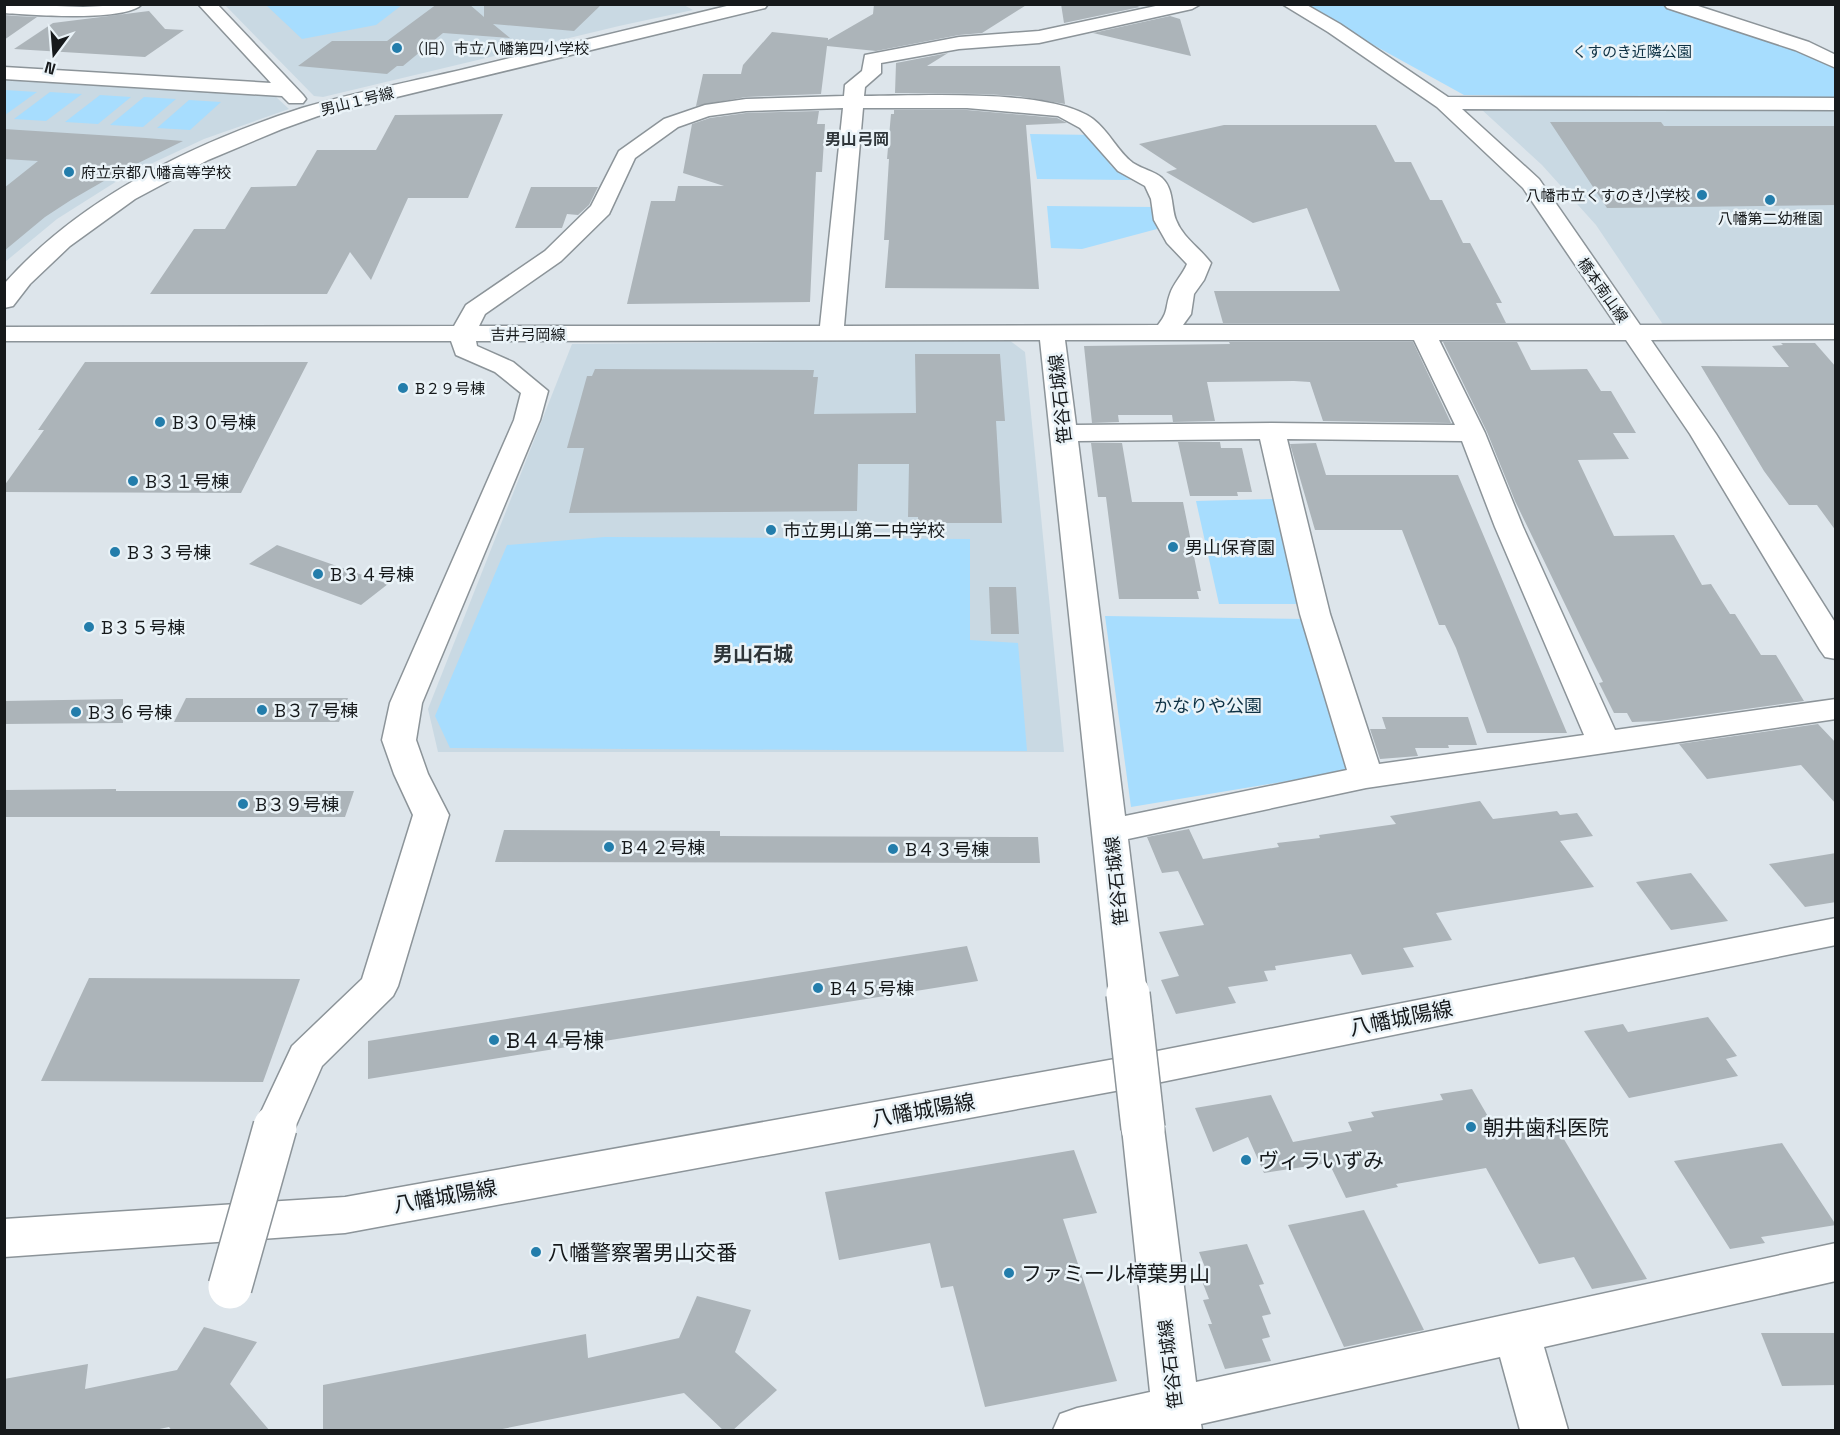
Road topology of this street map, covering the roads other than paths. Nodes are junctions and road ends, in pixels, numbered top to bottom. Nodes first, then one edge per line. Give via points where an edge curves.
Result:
1 (133, 4) edge
2 (207, 4) edge
3 (698, 4) edge
4 (759, 4) edge
5 (1192, 4) edge
6 (1291, 4) edge
7 (1673, 4) edge
8 (4, 8) edge
9 (716, 15) junction
10 (4, 59) edge
11 (47, 61) junction
12 (1836, 62) edge
13 (4, 73) edge
14 (26, 74) junction
15 (272, 74) junction
16 (285, 90) junction
17 (853, 102) junction
18 (1444, 103) junction
19 (1836, 104) edge
20 (311, 112) junction
21 (4, 301) edge
22 (1052, 332) junction
23 (1166, 332) junction
24 (1423, 332) junction
25 (1632, 332) junction
26 (1836, 332) edge
27 (4, 334) edge
28 (462, 334) junction
29 (831, 334) junction
30 (1272, 431) junction
31 (1063, 433) junction
32 (1472, 433) junction
33 (1836, 650) edge
34 (1836, 709) edge
35 (1603, 741) junction
36 (1366, 777) junction
37 (1110, 831) junction
38 (1836, 931) edge
39 (4, 1238) edge
40 (1833, 1268) edge
41 (230, 1287) dead end
42 (1517, 1333) junction
43 (1177, 1419) edge
44 (1077, 1431) edge
45 (1544, 1431) edge

1 - 8 street via 83,12
2 - 15 street
3 - 9 street
4 - 9 street, 男山１号線
5 - 17 street via 1039,37 959,44 872,59 871,74 855,85
6 - 18 street, 橋本南山線 via 1334,28
7 - 12 street via 1802,46
9 - 20 street, 男山１号線
10 - 11 street
11 - 14 street
11 - 15 street
13 - 14 street
14 - 16 street
15 - 16 street
16 - 20 street
17 - 23 street via 1031,106 1063,111 1087,124 1125,167 1154,182 1175,238 1199,263 1182,293 1179,314
17 - 28 street via 746,105 705,111 671,123 626,155 601,209 553,256 475,310
17 - 29 street
18 - 19 street
18 - 25 street, 橋本南山線 via 1531,184
20 - 21 street, 男山１号線 via 206,153 115,202 51,249
22 - 23 street, 吉井弓岡線
22 - 29 street, 吉井弓岡線
22 - 31 street, 笹谷石城線
23 - 24 street, 吉井弓岡線
24 - 25 street, 吉井弓岡線
24 - 32 street
25 - 26 street, 吉井弓岡線
25 - 33 street, 橋本南山線 via 1703,434
27 - 28 street, 吉井弓岡線
28 - 29 street, 吉井弓岡線
28 - 41 street, bridge via 465,350 504,367 535,391 527,420 406,703 399,740 430,815 380,986 306,1057 275,1127
30 - 31 street
30 - 32 street
30 - 36 street via 1315,614
31 - 37 street, 笹谷石城線
32 - 35 street via 1509,528
34 - 35 street
35 - 36 street
36 - 37 street
37 - 43 street, 笹谷石城線, bridge
38 - 39 street, 八幡城陽線 via 1137,1071 345,1215
40 - 42 street
42 - 43 street
42 - 45 street
43 - 44 street

